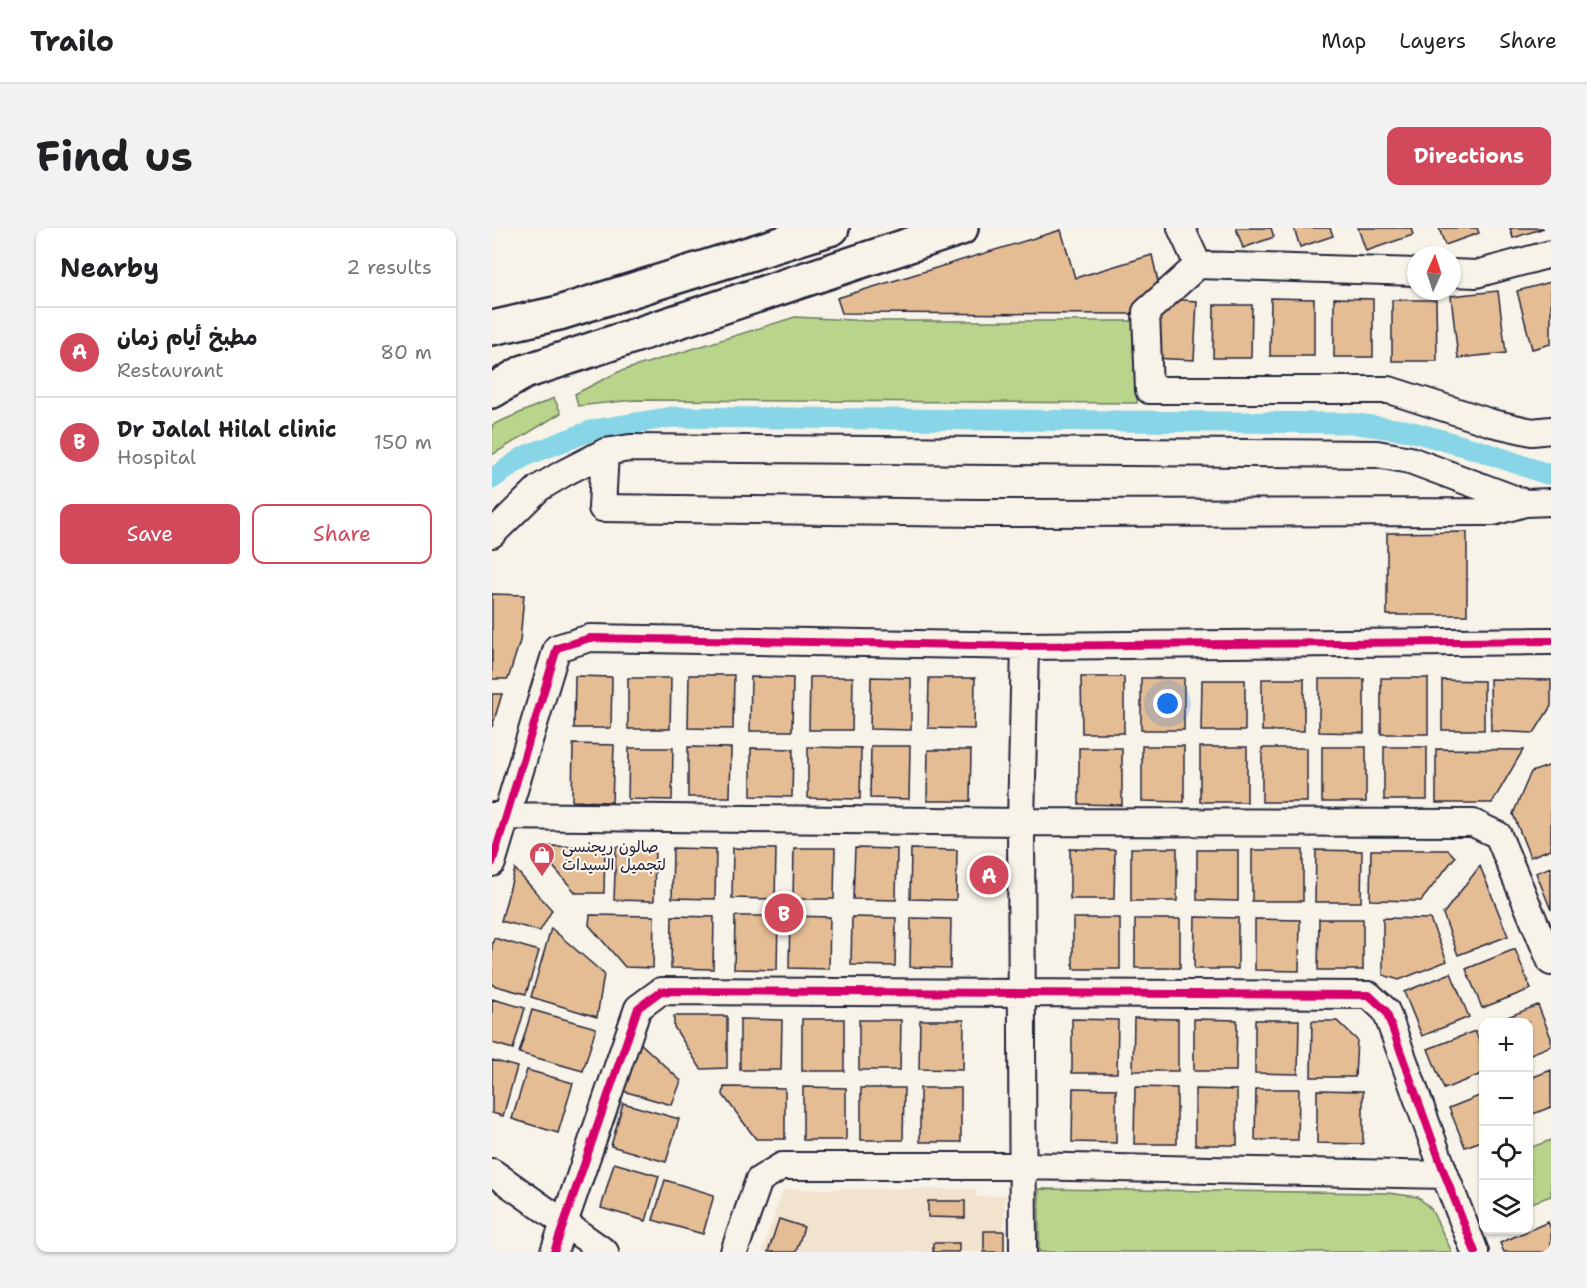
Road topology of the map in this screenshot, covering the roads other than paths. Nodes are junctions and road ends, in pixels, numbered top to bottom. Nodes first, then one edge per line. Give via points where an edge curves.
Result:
1 (832, 228) edge
2 (962, 228) edge
3 (1181, 228) edge
4 (1551, 254) edge
5 (1198, 265) junction
6 (1407, 272) edge
7 (1461, 273) edge
8 (492, 328) edge
9 (492, 391) edge
10 (1551, 430) edge
11 (605, 452) junction
12 (1551, 502) edge
13 (1525, 503) junction
14 (492, 534) edge
15 (1551, 641) edge
16 (1025, 646) junction
17 (499, 816) edge
18 (1022, 822) junction
19 (492, 863) edge
20 (1551, 962) edge
21 (1022, 993) junction
22 (1024, 1166) junction
23 (492, 1172) edge
24 (1445, 1175) junction
25 (564, 1224) junction
26 (554, 1252) edge
27 (605, 1252) edge
28 (734, 1252) edge
29 (1023, 1252) edge
30 (1475, 1252) edge

1 - 8 highway via 559,313
2 - 9 highway via 524,372
3 - 5 street
4 - 7 street via 1476,274
5 - 6 street
5 - 10 street via 1146,312 1149,390 1389,390 1492,423 1532,432
11 - 13 street via 630,448 1377,454 1410,460
11 - 13 street via 602,508 975,513 1493,512
11 - 14 street via 539,488
12 - 13 street
15 - 16 street
16 - 17 street via 590,638 557,648
16 - 18 street
17 - 18 street
17 - 19 street
18 - 20 street via 1473,823 1498,835
18 - 21 street
21 - 22 street
21 - 24 street via 1369,995 1386,1011
21 - 25 street via 661,991 638,1008
22 - 24 street
22 - 28 street via 782,1166 759,1180
22 - 29 street
23 - 25 street
24 - 30 street
25 - 26 street
25 - 27 street

